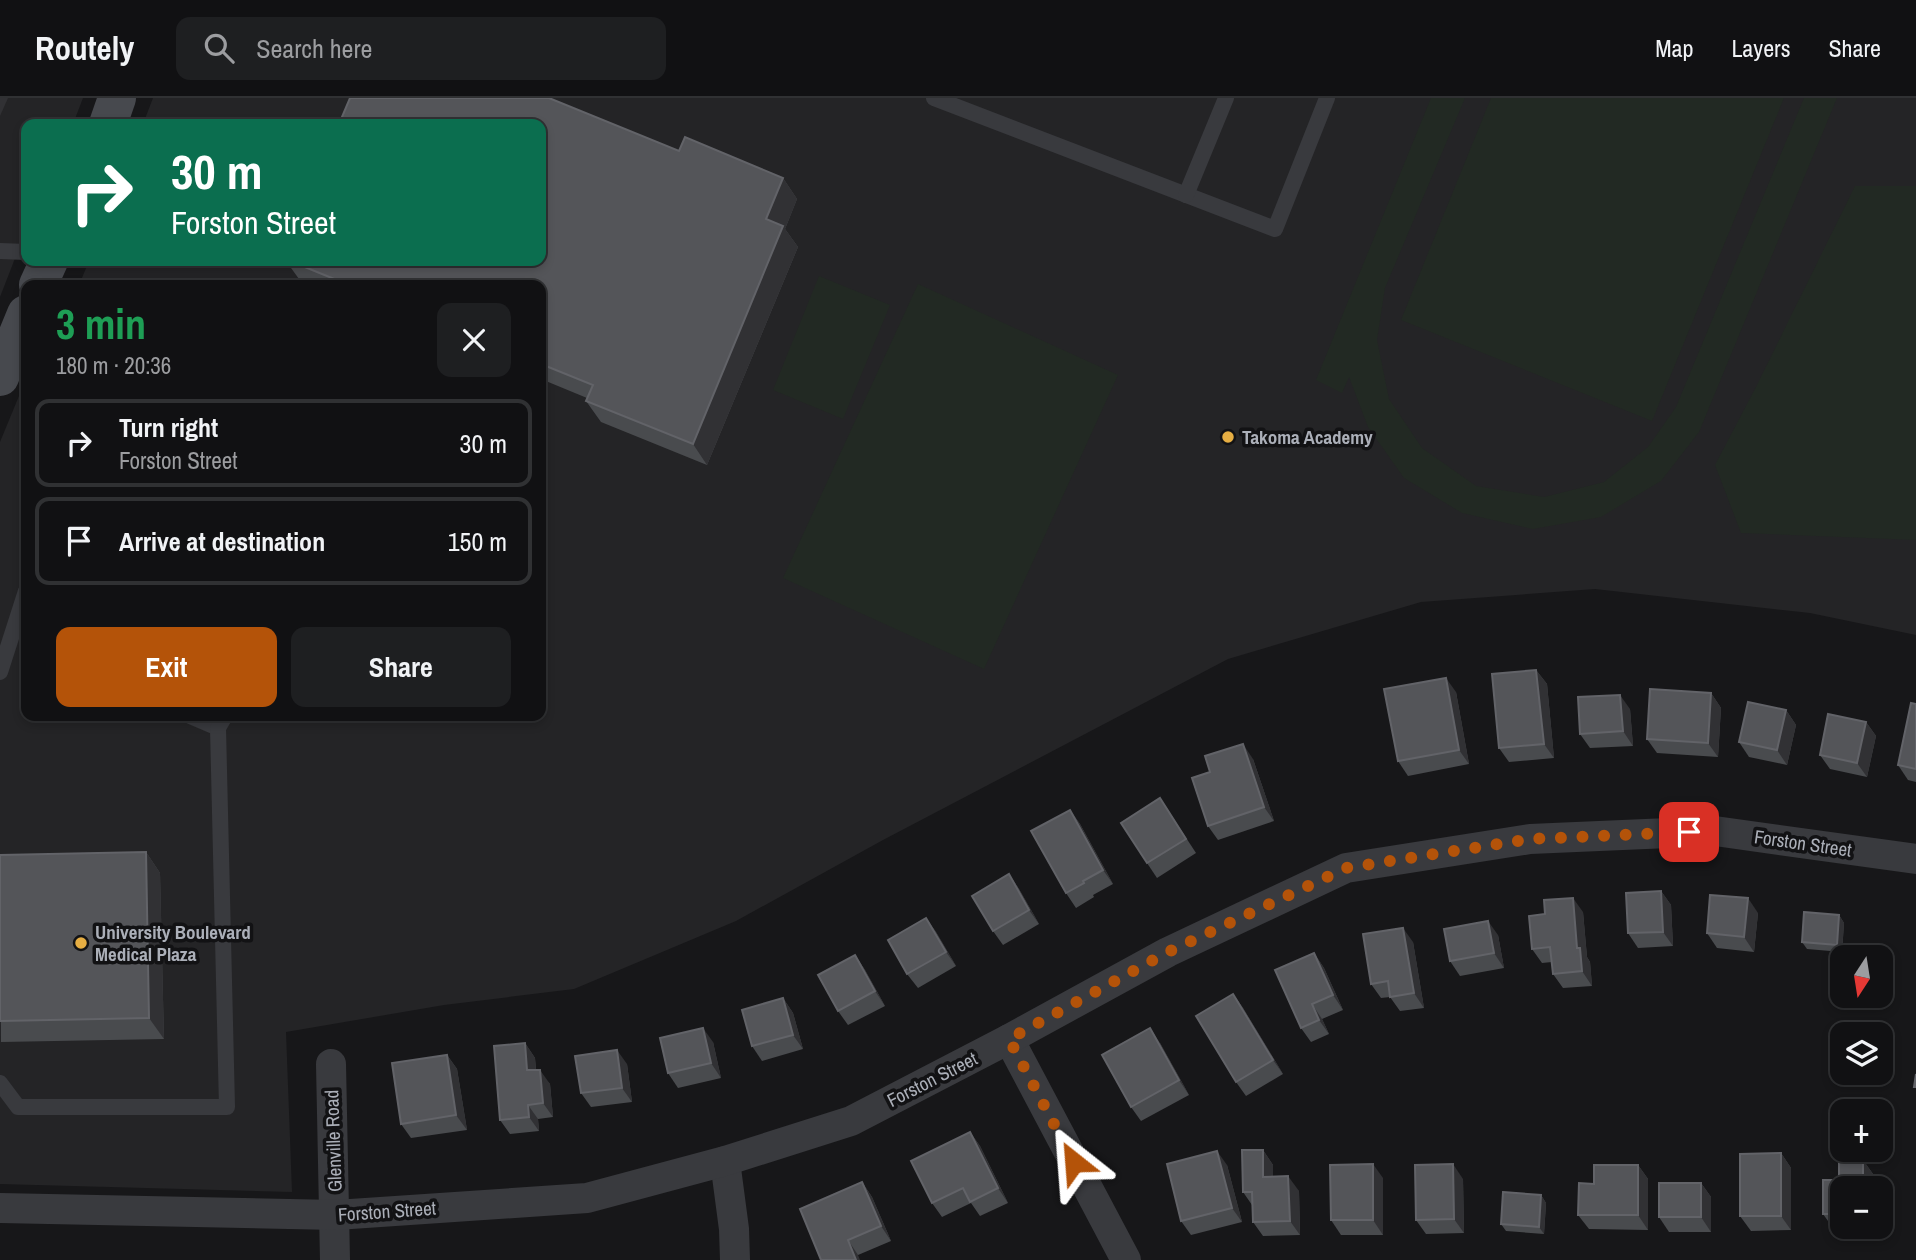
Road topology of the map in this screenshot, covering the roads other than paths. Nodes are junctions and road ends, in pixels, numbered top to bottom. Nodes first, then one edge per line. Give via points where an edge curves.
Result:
1 (117, 98) edge
2 (934, 98) edge
3 (1226, 98) edge
4 (1328, 98) edge
5 (110, 119) edge
6 (1186, 195) junction
7 (0, 251) edge
8 (21, 252) edge
9 (21, 327) edge
10 (0, 377) edge
11 (19, 640) edge
12 (0, 672) edge
13 (222, 722) edge
14 (1916, 859) edge
15 (1009, 1039) junction
16 (331, 1064) dead end
17 (0, 1083) edge
18 (725, 1161) junction
19 (0, 1208) edge
20 (336, 1215) junction
21 (335, 1260) edge
22 (735, 1260) edge
23 (1126, 1260) edge

1 - 5 main road
2 - 6 lane
3 - 6 lane
4 - 6 lane via 1275,229
7 - 8 lane
9 - 10 main road
11 - 12 lane
13 - 17 lane via 227,1107 18,1107
14 - 15 street, Forston Street via 1715,831 1530,839 1346,868 1168,952
15 - 18 street, Forston Street via 851,1121
15 - 23 street
16 - 20 street, Glenville Road
18 - 20 street, Forston Street via 587,1198
18 - 22 street
19 - 20 street, Forston Street
20 - 21 street, Glenville Road

